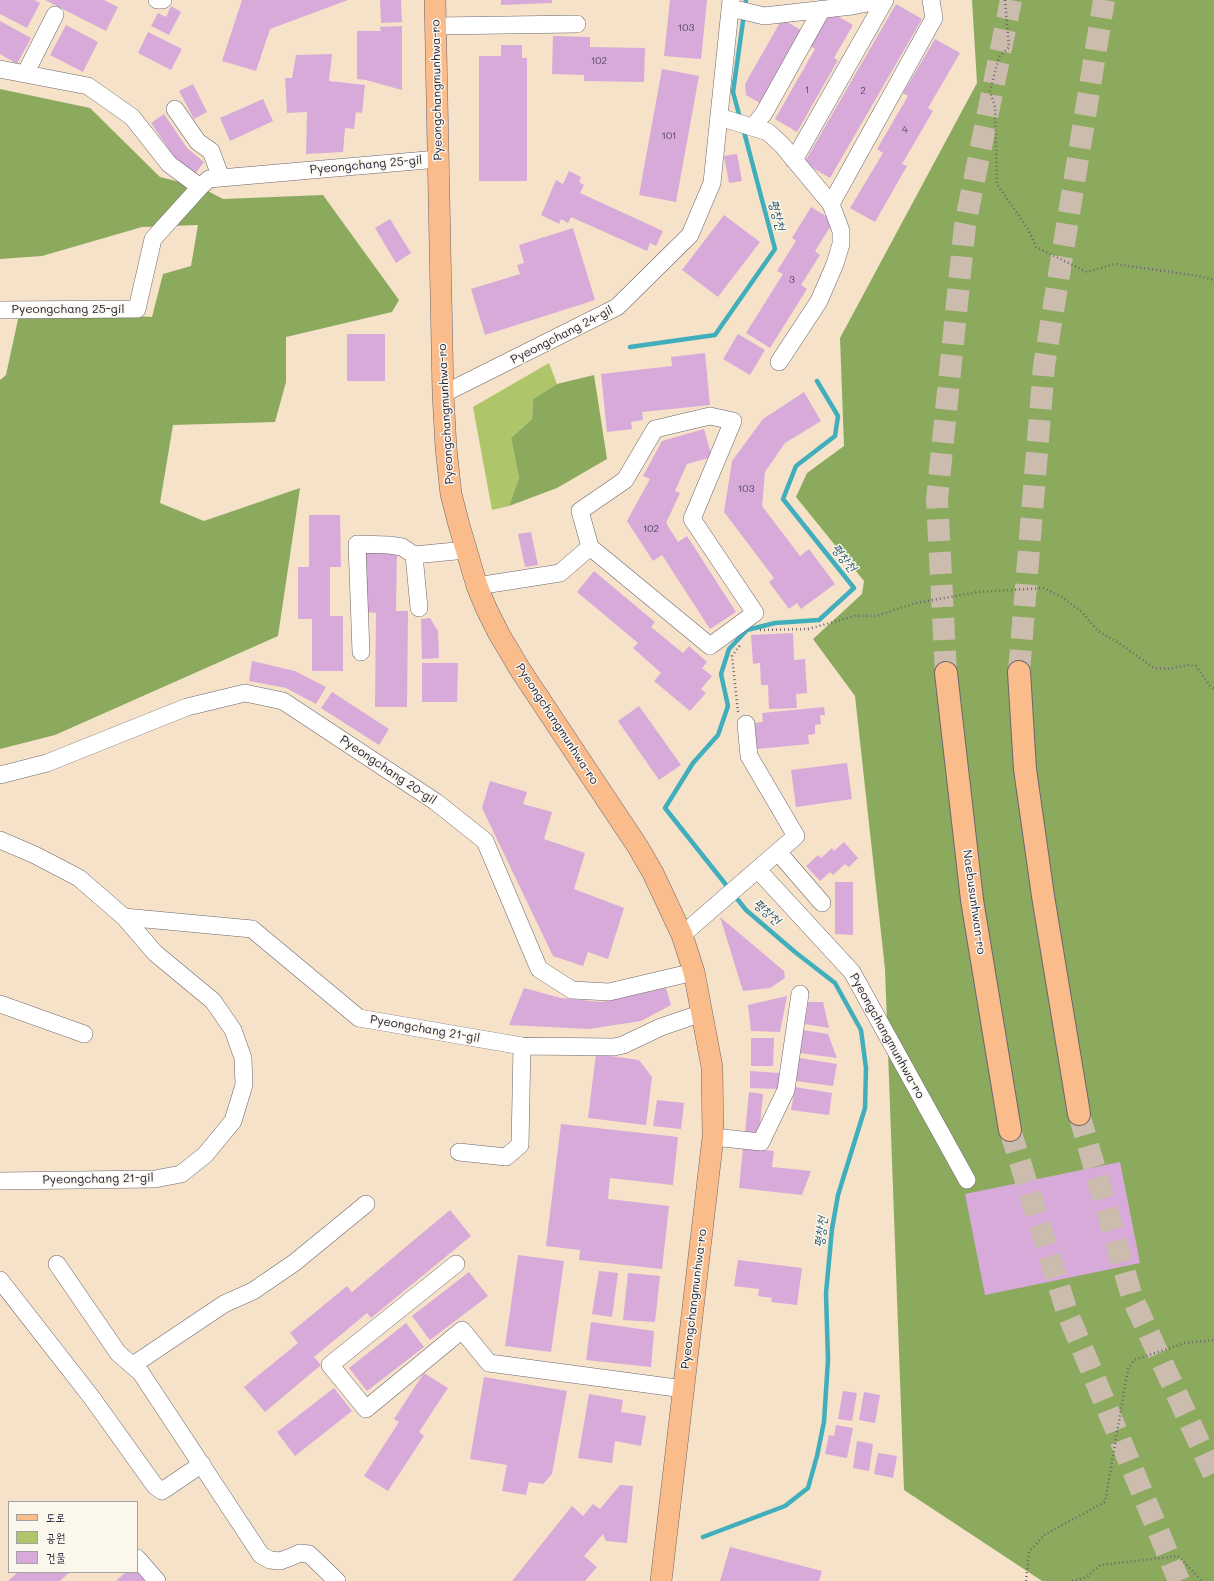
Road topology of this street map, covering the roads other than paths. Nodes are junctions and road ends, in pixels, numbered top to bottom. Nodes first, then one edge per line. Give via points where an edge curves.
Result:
1 (156, 0) edge
2 (163, 0) edge
3 (435, 0) edge
4 (884, 0) edge
5 (931, 0) edge
6 (731, 4) edge
7 (822, 9) junction
8 (55, 15) dead end
9 (577, 24) dead end
10 (436, 26) junction
11 (0, 69) edge
12 (25, 74) junction
13 (175, 109) dead end
14 (719, 116) junction
15 (753, 127) junction
16 (438, 159) junction
17 (794, 160) junction
18 (221, 178) junction
19 (200, 187) junction
20 (831, 204) junction
21 (0, 310) edge
22 (779, 362) dead end
23 (443, 394) junction
24 (590, 548) junction
25 (466, 550) junction
26 (414, 555) junction
27 (477, 586) junction
28 (419, 608) dead end
29 (361, 652) dead end
30 (1019, 672) tunnel mouth
31 (946, 673) tunnel mouth
32 (746, 724) road end
33 (0, 775) edge
34 (0, 840) edge
35 (778, 852) junction
36 (758, 870) junction
37 (822, 903) dead end
38 (124, 917) junction
39 (682, 935) junction
40 (694, 972) junction
41 (800, 994) dead end
42 (0, 1004) edge
43 (702, 1013) junction
44 (84, 1034) dead end
45 (522, 1046) junction
46 (1079, 1114) tunnel mouth
47 (1010, 1130) tunnel mouth
48 (713, 1137) junction
49 (459, 1152) dead end
50 (967, 1180) dead end
51 (0, 1181) edge
52 (366, 1204) dead end
53 (57, 1264) dead end
54 (456, 1264) dead end
55 (0, 1280) edge
56 (133, 1365) junction
57 (684, 1389) junction
58 (202, 1464) junction
59 (138, 1559) edge
60 (658, 1579) edge
61 (157, 1581) edge
62 (337, 1581) edge

1 - 2 street
3 - 10 main road, Pyeongchangmunhwa-ro
4 - 7 street, Pyeongchang 24-gil
4 - 17 street
5 - 20 street via 934,18
6 - 7 street, Pyeongchang 24-gil via 764,16
6 - 14 street, Pyeongchang 24-gil
7 - 15 street via 764,113
8 - 12 street
9 - 10 street
10 - 16 main road, Pyeongchangmunhwa-ro
11 - 12 street
12 - 19 street via 88,86 132,116 169,164
13 - 18 street via 198,142 211,150
14 - 15 street
14 - 23 street, Pyeongchang 24-gil via 712,183 690,235 617,307
15 - 17 street via 768,132
16 - 18 street, Pyeongchang 25-gil
16 - 23 main road, Pyeongchangmunhwa-ro
17 - 20 street
18 - 19 street, Pyeongchang 25-gil via 209,179
19 - 21 street, Pyeongchang 25-gil via 153,239 138,309
20 - 22 street via 841,231 836,264 819,301
23 - 25 main road, Pyeongchangmunhwa-ro via 451,494
24 - 24 street via 710,646 755,613 692,519 733,421 710,416 655,429 625,480 580,511
24 - 27 street via 560,573
25 - 26 street
25 - 27 main road, Pyeongchangmunhwa-ro
26 - 28 street
26 - 29 street via 402,547 357,544
27 - 39 main road, Pyeongchangmunhwa-ro via 492,622 521,671 650,866
30 - 46 highway via 1025,769
31 - 47 highway, Naebusunhwan-ro via 972,900
32 - 35 street via 749,756 796,836
33 - 40 street, Pyeongchang 20-gil via 47,763 187,707 245,693 283,701 436,802 485,841 539,969 572,990 609,992
34 - 38 street, Pyeongchang 21-gil via 79,878
35 - 36 street
35 - 37 street
36 - 39 street
36 - 50 street, Pyeongchangmunhwa-ro via 852,972
38 - 45 street, Pyeongchang 21-gil via 252,929 359,1018
38 - 51 street, Pyeongchang 21-gil via 156,953 213,1001 233,1030 243,1058 244,1085 233,1121 205,1155 181,1174 155,1179
39 - 40 main road, Pyeongchangmunhwa-ro
40 - 43 main road, Pyeongchangmunhwa-ro
41 - 48 street via 786,1090 761,1142
42 - 44 street
43 - 45 street, Pyeongchang 21-gil via 661,1027 623,1045
43 - 48 main road, Pyeongchangmunhwa-ro via 712,1067
45 - 49 street via 520,1145 506,1157
48 - 57 main road, Pyeongchangmunhwa-ro
52 - 56 street via 294,1263 253,1291 224,1304
53 - 56 street via 118,1353
54 - 57 street via 330,1366 366,1409 462,1330 489,1363
55 - 58 street via 92,1398 155,1486 162,1491
56 - 58 street
57 - 60 main road, Pyeongchangmunhwa-ro
58 - 62 street via 261,1555 270,1560 280,1561 300,1553 309,1554
59 - 61 street

